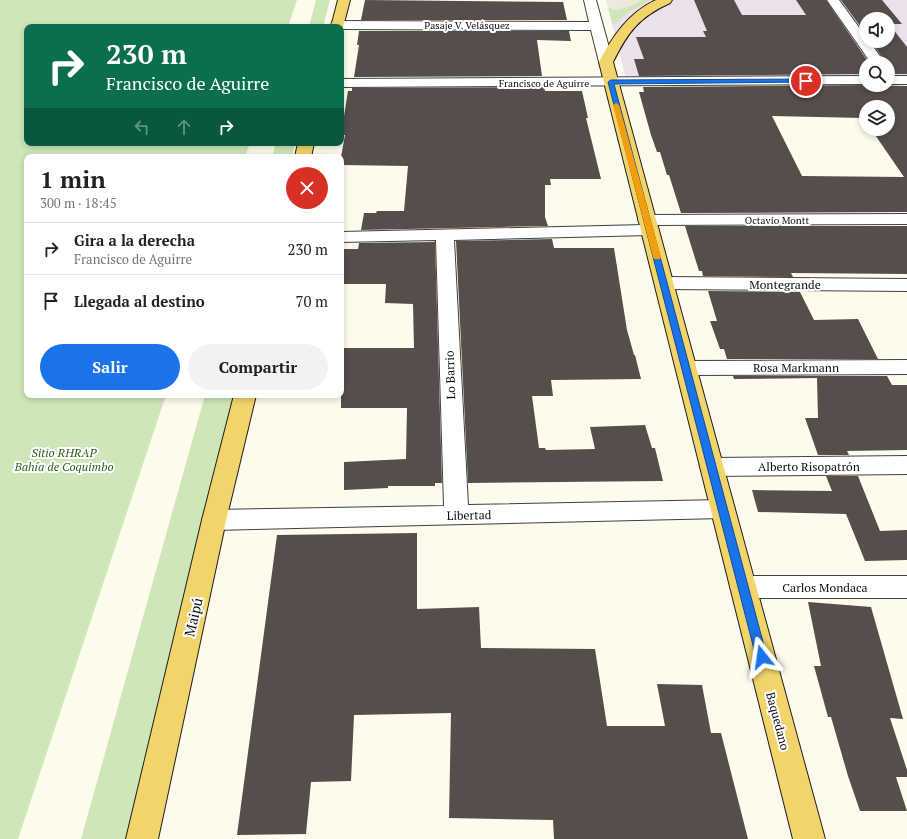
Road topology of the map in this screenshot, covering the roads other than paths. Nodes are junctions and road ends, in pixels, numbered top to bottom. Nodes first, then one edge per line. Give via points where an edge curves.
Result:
1 (344, 0) edge
2 (590, 0) edge
3 (666, 0) edge
4 (833, 0) edge
5 (338, 24) edge
6 (344, 26) edge
7 (596, 26) junction
8 (873, 56) edge
9 (606, 62) junction
10 (895, 79) edge
11 (859, 80) edge
12 (907, 80) edge
13 (611, 82) junction
14 (344, 84) edge
15 (907, 219) edge
16 (649, 225) junction
17 (445, 234) junction
18 (344, 237) edge
19 (664, 283) junction
20 (907, 285) edge
21 (907, 367) edge
22 (686, 368) junction
23 (244, 398) edge
24 (907, 465) edge
25 (712, 467) junction
26 (723, 509) junction
27 (456, 515) junction
28 (214, 520) junction
29 (907, 587) edge
30 (743, 588) junction
31 (142, 839) edge
32 (809, 839) edge

1 - 5 main road
2 - 7 street, Baquedano
3 - 9 main road via 627,25
4 - 8 street
6 - 7 street, Pasaje V. Velásquez
7 - 9 street, Baquedano
9 - 13 main road, Baquedano
10 - 12 street
11 - 13 street, Francisco de Aguirre
13 - 14 street, Francisco de Aguirre
13 - 16 main road, Baquedano
15 - 16 street, Octavio Montt
16 - 17 street
16 - 19 main road, Baquedano
17 - 18 street
17 - 27 street, Lo Barrio
19 - 20 street, Montegrande
19 - 22 main road, Baquedano
21 - 22 street, Rosa Markmann
22 - 25 main road, Baquedano
23 - 28 main road, Maipú
24 - 25 street, Alberto Risopatrón
25 - 26 main road, Baquedano
26 - 27 street, Libertad
26 - 30 main road, Baquedano
27 - 28 street, Libertad
28 - 31 main road, Maipú
29 - 30 street, Carlos Mondaca
30 - 32 main road, Baquedano

